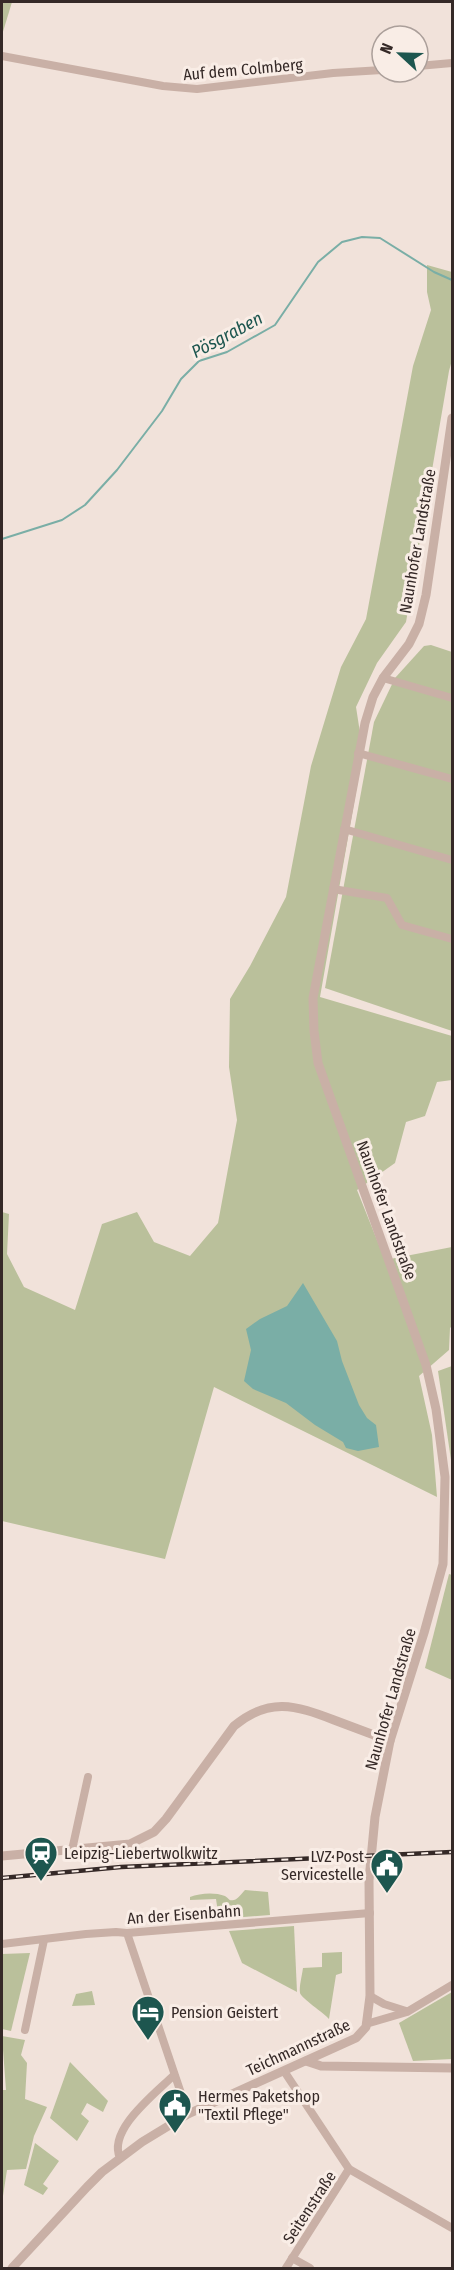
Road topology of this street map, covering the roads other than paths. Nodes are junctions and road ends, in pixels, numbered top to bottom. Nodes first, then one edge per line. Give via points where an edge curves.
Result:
1 (2, 57) edge
2 (453, 63) edge
3 (430, 65) edge
4 (370, 71) edge
5 (453, 418) edge
6 (383, 678) junction
7 (453, 698) edge
8 (358, 753) junction
9 (453, 779) edge
10 (344, 829) junction
11 (453, 860) edge
12 (333, 889) junction
13 (453, 939) edge
14 (390, 1742) junction
15 (88, 1777) dead end
16 (72, 1850) junction
17 (2, 1856) edge
18 (370, 1912) junction
19 (127, 1933) junction
20 (44, 1940) junction
21 (2, 1944) edge
22 (453, 1985) edge
23 (370, 1996) junction
24 (408, 2012) junction
25 (366, 2024) junction
26 (25, 2030) dead end
27 (306, 2061) junction
28 (453, 2068) edge
29 (284, 2070) junction
30 (174, 2075) junction
31 (188, 2114) junction
32 (120, 2158) junction
33 (350, 2169) junction
34 (453, 2228) edge
35 (292, 2258) junction
36 (12, 2268) edge
37 (286, 2268) edge
38 (310, 2268) edge

1 - 4 street, Auf dem Colmberg via 197,89
2 - 3 street
5 - 6 street, Naunhofer Landstraße via 426,595 409,644
6 - 7 street
6 - 8 street, Naunhofer Landstraße via 373,697
8 - 9 street
8 - 10 street, Naunhofer Landstraße
10 - 11 street
10 - 12 street, Naunhofer Landstraße
12 - 13 street via 387,898 402,925
12 - 14 street, Naunhofer Landstraße via 313,998 318,1063 426,1365 445,1477 441,1576
14 - 16 street via 305,1709 283,1705 263,1709 234,1726 154,1832 130,1844
14 - 18 street, Naunhofer Landstraße via 375,1817
15 - 16 street
16 - 17 street
18 - 19 street, An der Eisenbahn
18 - 23 street, Naunhofer Landstraße
19 - 20 street, An der Eisenbahn
19 - 30 street
20 - 21 street, An der Eisenbahn
20 - 26 street
22 - 24 street
23 - 24 street
23 - 25 street, Naunhofer Landstraße
24 - 25 street
25 - 27 street, Teichmannstraße via 356,2038
27 - 28 street via 321,2066
27 - 29 street, Teichmannstraße
29 - 31 street, Teichmannstraße
29 - 33 street, Seitenstraße
30 - 31 street
30 - 32 street via 127,2122 118,2143
31 - 32 street, Teichmannstraße
32 - 36 street, Teichmannstraße via 87,2187
33 - 34 street
33 - 35 street, Seitenstraße
35 - 37 street, Seitenstraße
35 - 38 street

